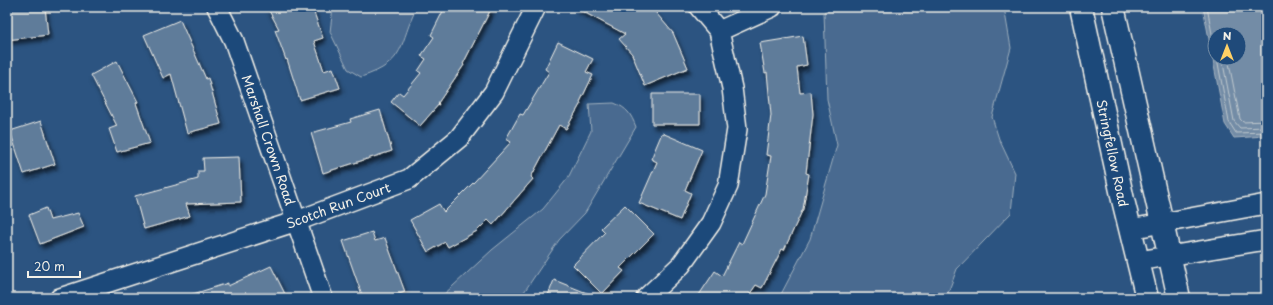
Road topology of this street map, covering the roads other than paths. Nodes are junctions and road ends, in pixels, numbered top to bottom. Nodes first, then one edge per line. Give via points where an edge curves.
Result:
1 (217, 7) edge
2 (536, 7) edge
3 (699, 7) edge
4 (772, 7) edge
5 (1081, 7) edge
6 (1113, 7) edge
7 (719, 31) junction
8 (1266, 204) edge
9 (297, 221) junction
10 (1161, 223) junction
11 (1130, 229) junction
12 (1266, 240) edge
13 (1170, 256) junction
14 (1138, 261) junction
15 (60, 298) edge
16 (322, 298) edge
17 (646, 298) edge
18 (1147, 298) edge
19 (1178, 298) edge

1 - 9 street, Marshall Crown Road via 234,41
2 - 9 street, Scotch Run Court via 494,92 459,138 409,179
3 - 7 street
4 - 7 street
5 - 11 main road, Stringfellow Road
6 - 10 main road
7 - 17 street via 732,88 737,129 728,186 711,223 681,264
8 - 10 street
9 - 15 street, Scotch Run Court
9 - 16 street, Marshall Crown Road
10 - 11 street
10 - 13 main road
11 - 14 main road, Stringfellow Road
12 - 13 street
13 - 14 street
13 - 19 main road
14 - 18 main road, Stringfellow Road

